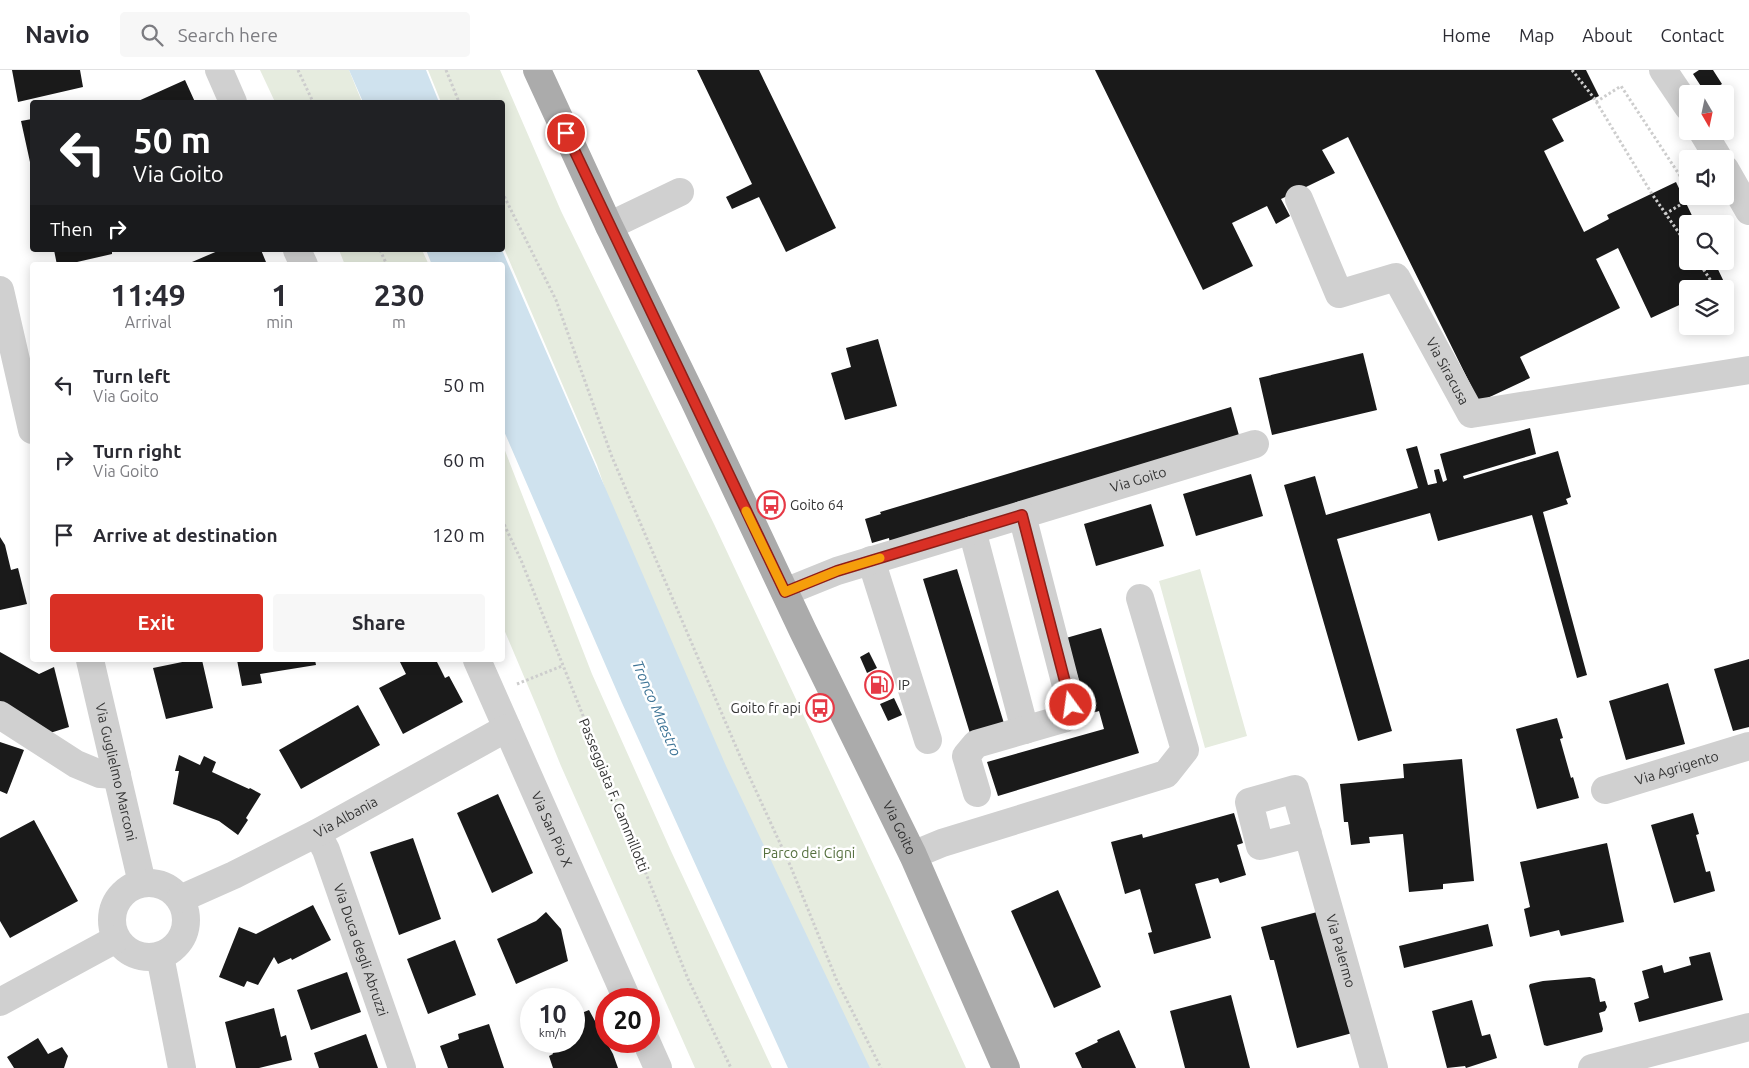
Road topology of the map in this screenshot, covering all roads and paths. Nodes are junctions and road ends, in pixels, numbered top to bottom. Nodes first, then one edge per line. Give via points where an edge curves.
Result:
1 (219, 70) edge
2 (298, 70) edge
3 (446, 70) edge
4 (538, 70) edge
5 (1572, 70) edge
6 (1663, 70) edge
7 (1679, 94) edge
8 (232, 100) edge
9 (312, 100) edge
10 (458, 100) edge
11 (1596, 102) junction
12 (1679, 174) edge
13 (1734, 183) edge
14 (680, 192) dead end
15 (505, 198) edge
16 (1299, 199) dead end
17 (1748, 204) edge
18 (1680, 205) edge
19 (1665, 214) junction
20 (609, 226) junction
21 (1679, 233) edge
22 (0, 290) edge
23 (1749, 370) edge
24 (30, 421) edge
25 (1255, 444) dead end
26 (1022, 515) junction
27 (505, 526) edge
28 (972, 530) junction
29 (871, 560) junction
30 (785, 592) junction
31 (1140, 598) dead end
32 (90, 662) edge
33 (478, 662) edge
34 (563, 666) junction
35 (512, 686) dead end
36 (0, 715) edge
37 (507, 728) junction
38 (1025, 730) junction
39 (928, 740) dead end
40 (1749, 746) edge
41 (117, 776) junction
42 (1605, 790) dead end
43 (977, 793) dead end
44 (317, 833) junction
45 (1308, 834) dead end
46 (913, 856) junction
47 (142, 883) junction
48 (180, 899) junction
49 (116, 939) junction
50 (160, 956) junction
51 (622, 988) edge
52 (0, 1002) edge
53 (1749, 1027) edge
54 (651, 1053) edge
55 (182, 1068) edge
56 (402, 1068) edge
57 (658, 1068) edge
58 (730, 1068) edge
59 (881, 1068) edge
60 (1006, 1068) edge
61 (1374, 1068) edge
62 (1592, 1068) edge

1 - 8 street
2 - 9 path
3 - 10 path
4 - 20 main road, Via Goito
5 - 11 path
6 - 7 street
11 - 12 path via 1621,86
11 - 19 path
13 - 17 street
14 - 20 street
15 - 59 path via 556,300 615,466 790,865 837,981
16 - 23 street, Via Siracusa via 1339,294 1396,276 1471,414
18 - 19 path
19 - 21 path
20 - 30 main road, Via Goito
22 - 24 street
25 - 26 street, Via Goito
26 - 28 street, Via Goito
26 - 38 street via 1071,705 1066,718
27 - 34 path, Passeggiata F. Cammillotti
28 - 29 street, Via Goito
28 - 38 street
29 - 30 street, Via Goito
29 - 39 street
30 - 46 main road, Via Goito
31 - 46 street via 1185,750 1166,774 942,843
32 - 41 street, Via Guglielmo Marconi
33 - 37 street, Via San Pio X
34 - 35 path
34 - 58 path, Passeggiata F. Cammillotti via 688,979
36 - 41 street via 76,764 100,774
37 - 44 street, Via Albania
37 - 51 street, Via San Pio X
38 - 43 street via 976,744 966,756
40 - 42 street, Via Agrigento
41 - 47 street, Via Guglielmo Marconi
44 - 48 street, Via Albania
44 - 56 street, Via Duca degli Abruzzi via 326,850
45 - 61 street, Via Palermo
46 - 60 main road, Via Goito
47 - 48 street via 165,886
47 - 49 street via 119,896 111,919
48 - 50 street via 186,928 172,950
49 - 50 street via 134,955
49 - 52 street
50 - 55 street
53 - 62 street
54 - 57 street

